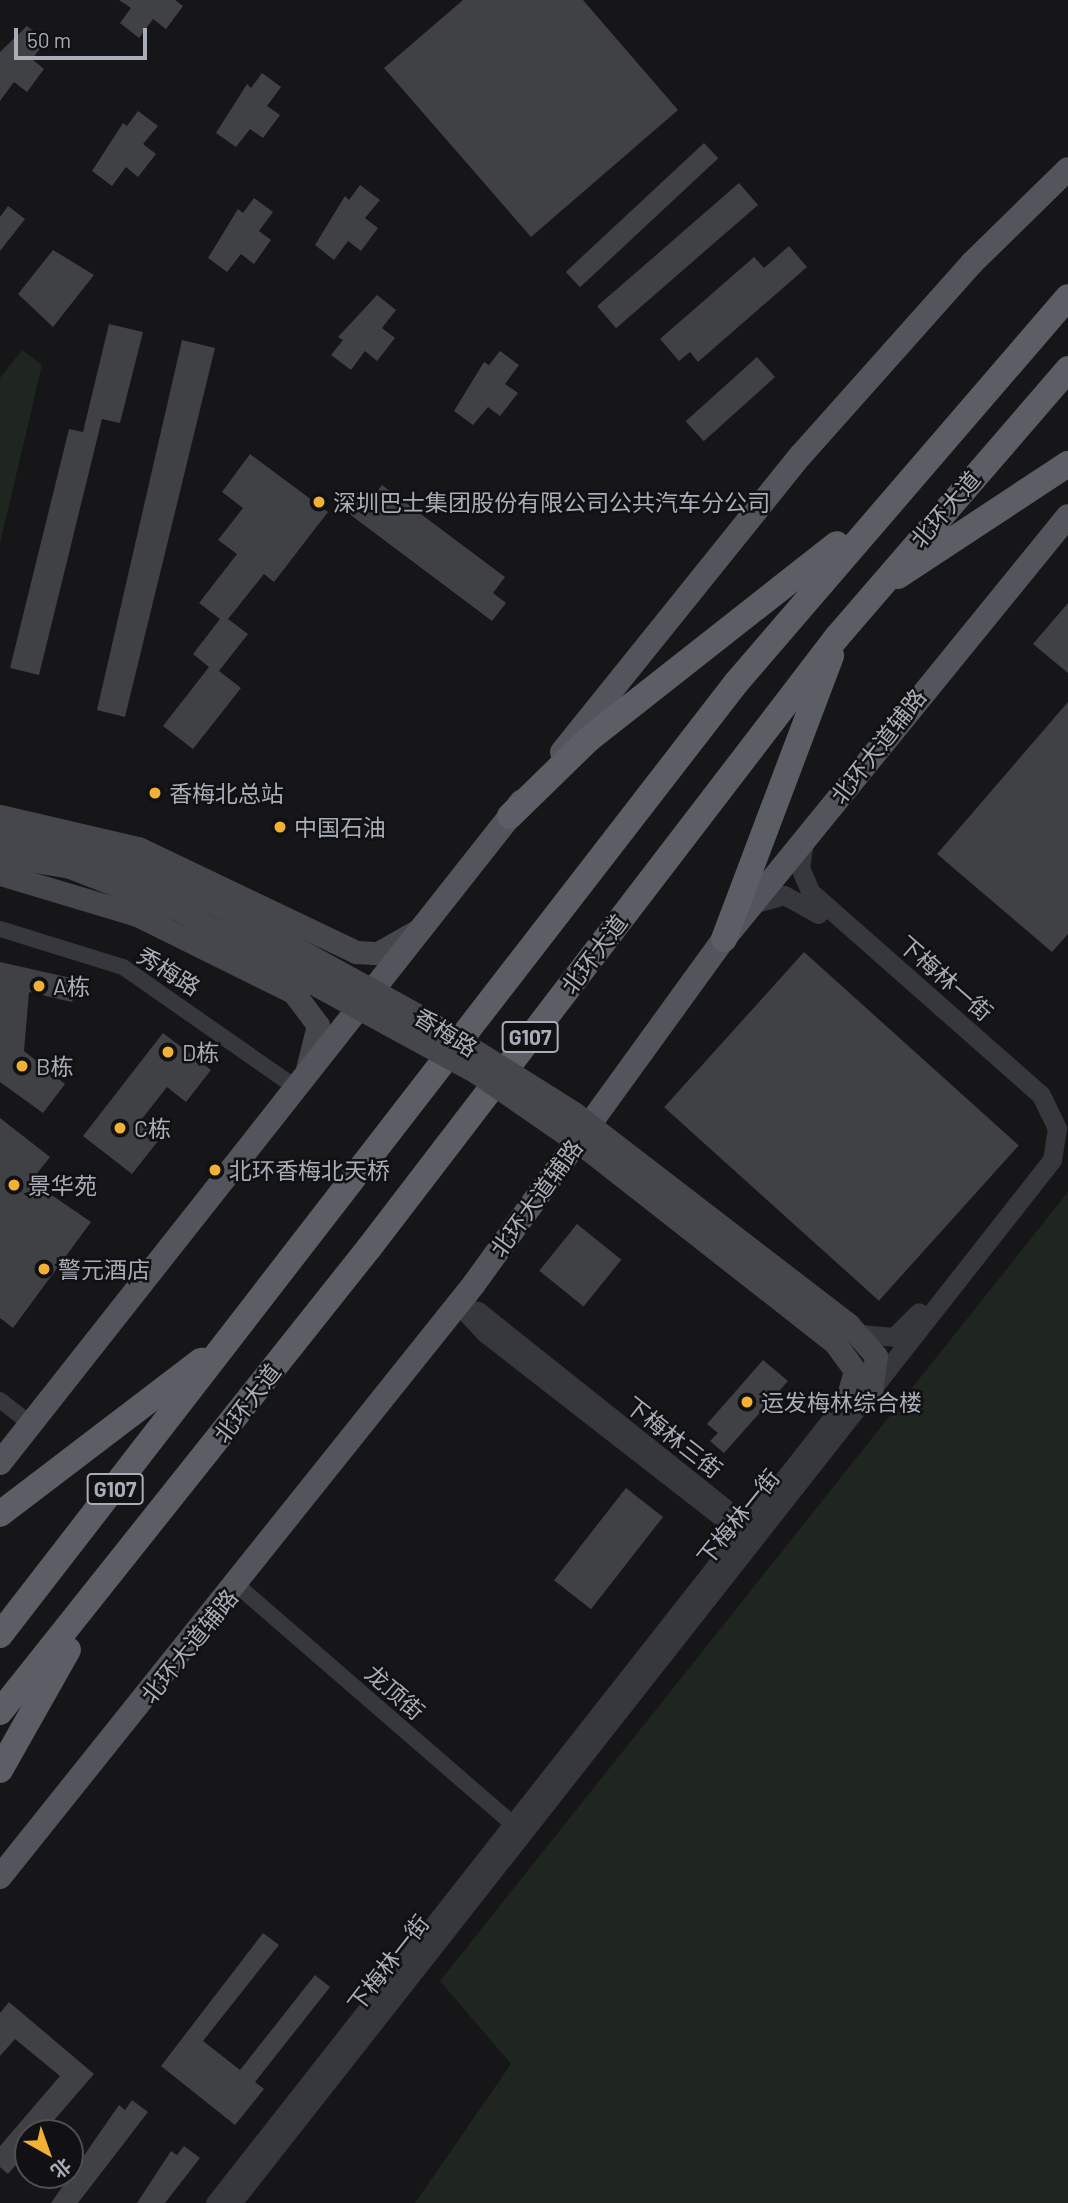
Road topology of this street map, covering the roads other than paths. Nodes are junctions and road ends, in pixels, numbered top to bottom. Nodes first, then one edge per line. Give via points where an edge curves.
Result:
1 (1068, 169) edge
2 (1068, 297) edge
3 (1068, 369) edge
4 (1068, 464) edge
5 (890, 501) junction
6 (1068, 516) edge
7 (876, 590) junction
8 (837, 637) junction
9 (0, 816) edge
10 (510, 816) junction
11 (0, 832) edge
12 (804, 841) junction
13 (0, 855) edge
14 (73, 857) junction
15 (0, 874) edge
16 (805, 895) junction
17 (753, 904) junction
18 (421, 927) junction
19 (0, 929) edge
20 (320, 934) junction
21 (724, 939) junction
22 (293, 992) junction
23 (300, 1080) junction
24 (457, 1305) junction
25 (855, 1330) junction
26 (227, 1341) junction
27 (871, 1391) junction
28 (847, 1399) joint
29 (0, 1400) edge
30 (31, 1424) junction
31 (0, 1463) edge
32 (0, 1514) edge
33 (744, 1533) junction
34 (111, 1576) junction
35 (238, 1586) junction
36 (0, 1635) edge
37 (0, 1712) edge
38 (0, 1770) edge
39 (516, 1826) junction
40 (0, 1877) edge
41 (215, 2203) edge
42 (232, 2203) edge

1 - 10 main road via 972,263 801,455
2 - 5 highway, 北环大道 / G107
3 - 7 highway, 北环大道 / G107
4 - 7 highway
5 - 10 highway via 589,739
5 - 26 highway, 北环大道 / G107 via 736,683
6 - 12 main road, 北环大道辅路
7 - 8 highway, 北环大道 / G107
8 - 21 highway
8 - 34 highway, 北环大道 / G107
9 - 20 main road via 138,848
10 - 18 main road
11 - 14 main road, 香梅路
12 - 16 street via 800,867
12 - 17 main road, 北环大道辅路
13 - 14 main road, 香梅路
14 - 25 main road, 香梅路, bridge via 211,901 423,1018 593,1127
14 - 28 main road, 香梅路, bridge via 476,1072 589,1150 835,1343 856,1373
15 - 22 main road via 137,915
16 - 17 street via 771,896
16 - 25 street, 下梅林一街 via 1024,1093 1045,1130 1032,1171 909,1324 885,1339
16 - 27 street, 下梅林一街 via 1030,1083 1050,1107 1057,1128 1049,1168
17 - 21 main road, 北环大道辅路
18 - 20 main road via 368,954
18 - 23 main road
19 - 23 street, 秀梅路 via 122,967
20 - 22 main road via 327,969
21 - 24 main road, 北环大道辅路
22 - 23 main road via 318,1025
23 - 30 main road
24 - 33 street, 下梅林三街 via 479,1310
24 - 35 main road, 北环大道辅路
25 - 27 main road, 香梅路 via 877,1365
26 - 32 highway
26 - 36 highway, 北环大道 / G107
27 - 33 street, 下梅林一街
28 - 33 street, 下梅林一街
29 - 30 street
30 - 31 main road
33 - 39 street, 下梅林一街
34 - 37 highway, 北环大道 / G107
34 - 38 highway
35 - 39 street, 龙顶街
35 - 40 main road, 北环大道辅路
39 - 41 street, 下梅林一街
39 - 42 street, 下梅林一街

